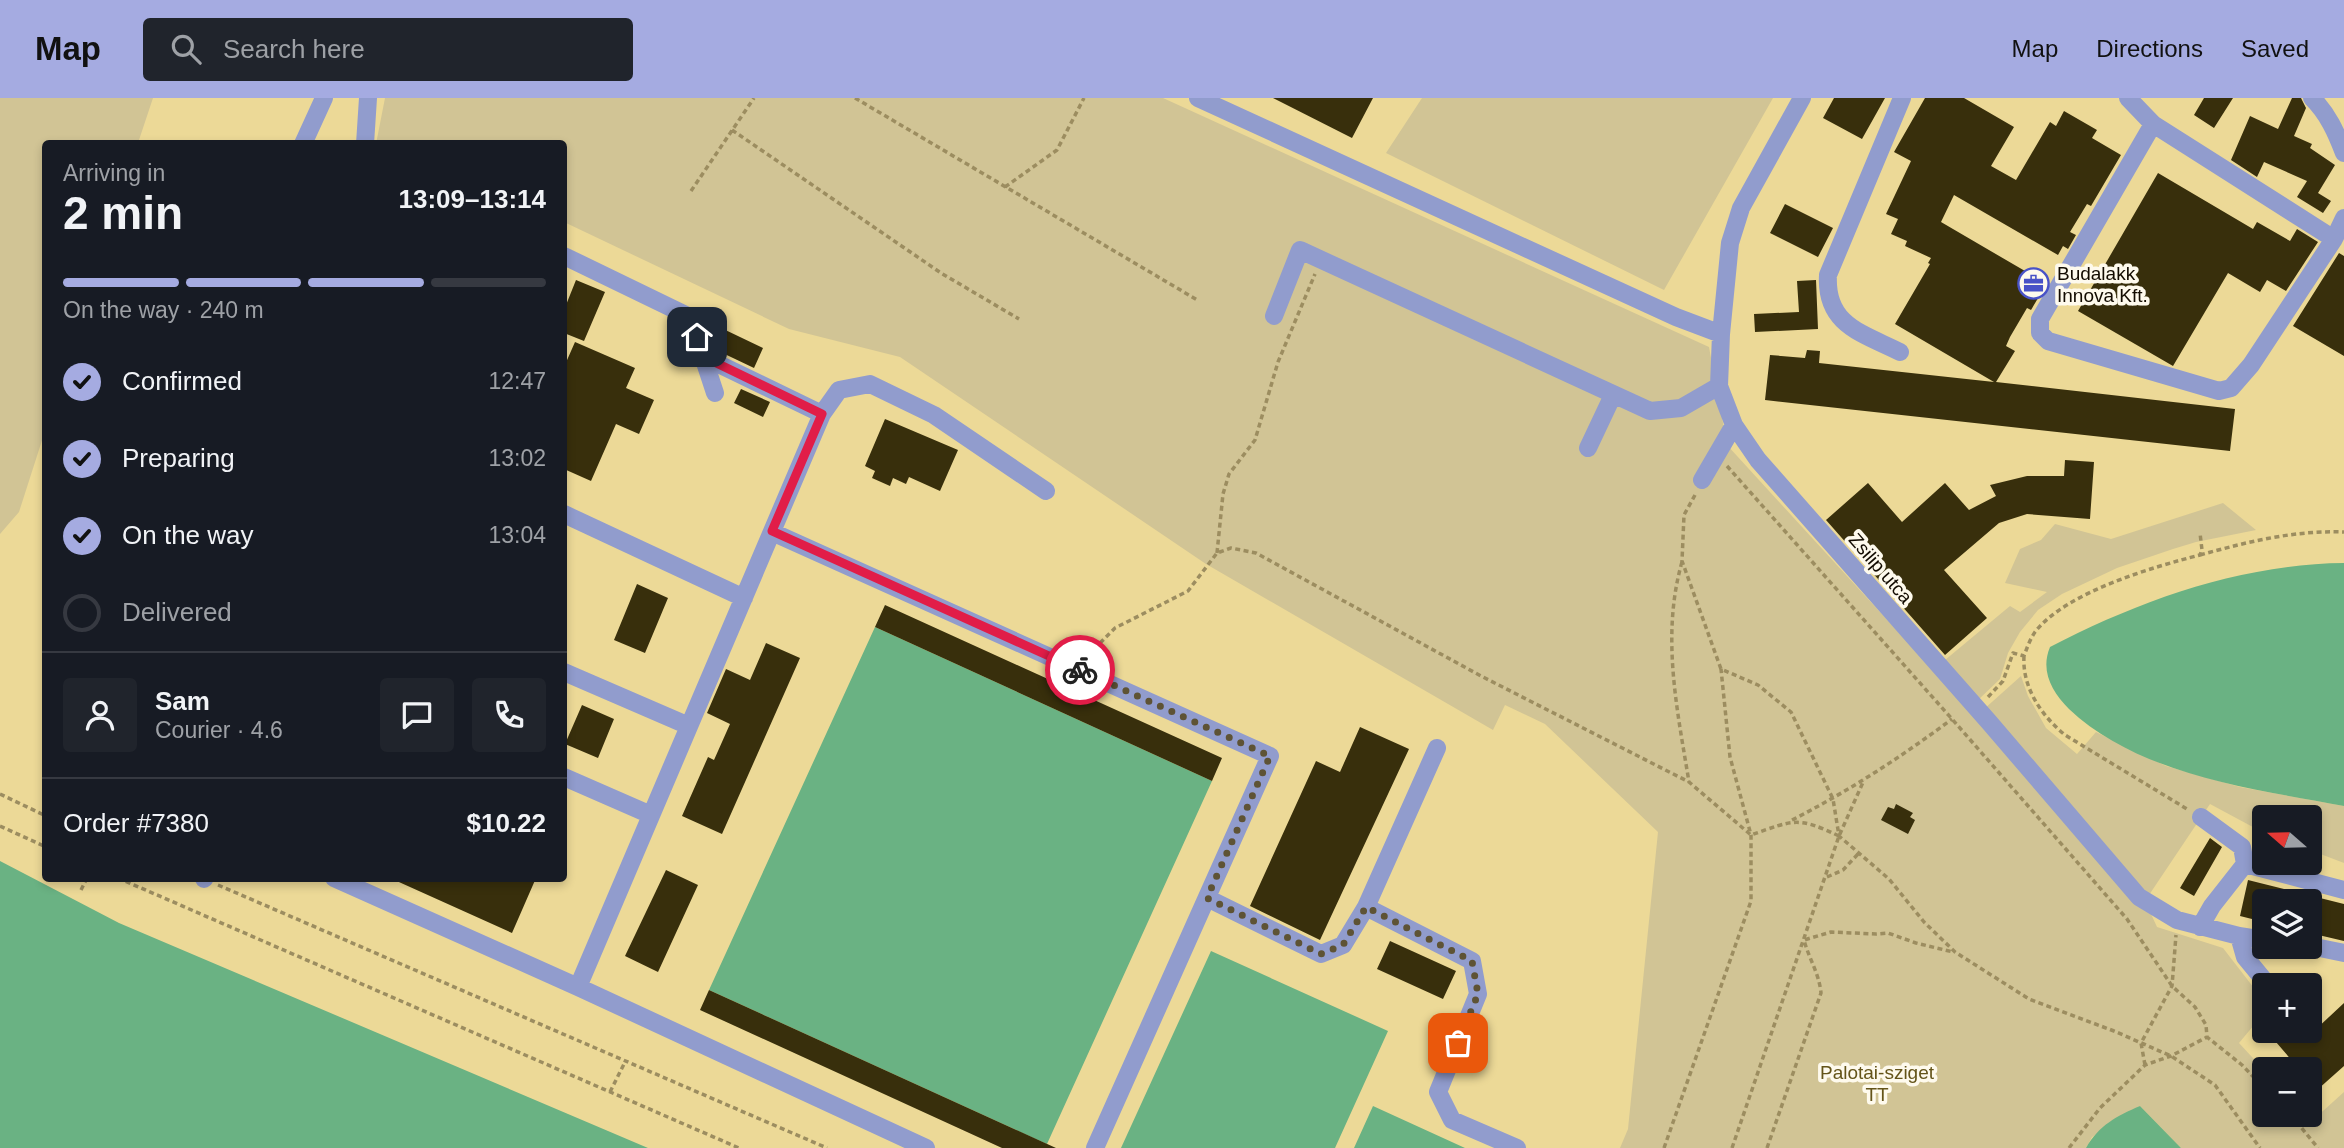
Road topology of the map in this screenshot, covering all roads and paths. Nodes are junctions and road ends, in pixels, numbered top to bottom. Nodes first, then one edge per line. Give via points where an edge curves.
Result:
1 (324, 98) edge
2 (368, 98) edge
3 (754, 98) edge
4 (855, 98) edge
5 (1084, 98) edge
6 (1198, 98) edge
7 (1802, 98) edge
8 (1902, 98) edge
9 (2128, 98) edge
10 (2312, 98) edge
11 (2153, 124) junction
12 (732, 130) junction
13 (305, 140) edge
14 (365, 140) edge
15 (2344, 153) edge
16 (1005, 187) junction
17 (691, 191) dead end
18 (2344, 218) edge
19 (2333, 239) junction
20 (567, 257) edge
21 (1321, 259) junction
22 (1199, 302) dead end
23 (1274, 316) dead end
24 (1019, 319) dead end
25 (1721, 334) junction
26 (1900, 352) dead end
27 (704, 357) junction
28 (1719, 386) junction
29 (715, 393) dead end
30 (1613, 394) junction
31 (822, 414) junction
32 (1734, 425) junction
33 (1588, 448) dead end
34 (1716, 454) junction
35 (1702, 480) joint
36 (1046, 491) dead end
37 (567, 515) edge
38 (772, 531) junction
39 (2344, 532) edge
40 (2200, 533) dead end
41 (1217, 552) junction
42 (2200, 555) junction
43 (1682, 561) junction
44 (744, 597) junction
45 (2024, 656) junction
46 (1076, 668) junction
47 (1720, 668) junction
48 (567, 673) edge
49 (1977, 708) junction
50 (1952, 719) junction
51 (689, 726) junction
52 (1437, 748) dead end
53 (567, 778) edge
54 (1864, 780) junction
55 (1689, 782) junction
56 (0, 794) edge
57 (1833, 799) junction
58 (42, 814) edge
59 (651, 815) junction
60 (2201, 817) joint
61 (1790, 821) junction
62 (0, 826) edge
63 (1751, 835) junction
64 (1839, 836) junction
65 (42, 845) edge
66 (1858, 854) junction
67 (2245, 864) junction
68 (1826, 877) junction
69 (84, 882) edge
70 (127, 882) edge
71 (212, 882) edge
72 (343, 882) edge
73 (81, 890) dead end
74 (2344, 890) edge
75 (1207, 898) junction
76 (1366, 907) junction
77 (2176, 920) junction
78 (2200, 927) junction
79 (2239, 936) junction
80 (2252, 938) edge
81 (1804, 940) junction
82 (2322, 948) edge
83 (1955, 952) junction
84 (2344, 953) edge
85 (2258, 973) edge
86 (2172, 986) junction
87 (578, 987) junction
88 (2207, 1037) junction
89 (2141, 1043) junction
90 (2171, 1056) junction
91 (626, 1060) junction
92 (2146, 1065) junction
93 (2252, 1075) edge
94 (610, 1093) junction
95 (2301, 1127) edge
96 (739, 1148) edge
97 (827, 1148) edge
98 (926, 1148) edge
99 (1095, 1148) edge
100 (1517, 1148) edge
101 (1664, 1148) edge
102 (1732, 1148) edge
103 (1768, 1148) edge
104 (2069, 1148) edge
105 (2260, 1148) edge
106 (2318, 1148) edge

1 - 13 street
2 - 14 street
3 - 12 path
4 - 16 path
5 - 16 path via 1056,150
6 - 25 street
7 - 25 street, Zsilip utca via 1741,208 1730,243
8 - 26 street via 1828,275 1827,291 1847,325
9 - 11 street
10 - 15 street via 2336,131
11 - 19 street
11 - 19 street via 2040,319 2040,333 2048,341 2219,391 2231,388 2251,365
12 - 17 path
12 - 24 path via 941,273
16 - 22 path
18 - 19 street
20 - 27 street via 690,317
21 - 23 street via 1300,250
21 - 30 street
21 - 41 path via 1278,362 1255,440 1229,474
25 - 28 street, Zsilip utca
27 - 29 street
27 - 31 street
28 - 30 street via 1681,408 1650,411
28 - 32 street, Zsilip utca
30 - 33 street
31 - 36 street via 839,390 870,384 933,415
31 - 38 street
32 - 34 street
32 - 49 street, Zsilip utca via 1758,460
34 - 35 street
34 - 50 path
35 - 43 path via 1684,515
37 - 44 street
38 - 44 street
38 - 46 street
39 - 42 path via 2257,539
40 - 42 path
41 - 46 path via 1188,590 1115,628
41 - 55 path via 1231,548 1256,553 1481,676
42 - 45 path via 2137,573 2075,601 2036,631
43 - 47 path
43 - 55 path via 1674,590 1672,672
44 - 51 street
45 - 49 path via 2013,653 2003,681
45 - 60 path via 2026,680 2049,722
46 - 75 street via 1270,756
47 - 57 path via 1758,685 1791,712
47 - 63 path via 1730,757
48 - 51 street
49 - 77 street, Zsilip utca via 2139,897
50 - 54 path
50 - 86 path via 2127,919
51 - 59 street
52 - 76 street
53 - 59 street
54 - 57 path
54 - 64 path
55 - 63 path
56 - 58 path
57 - 61 path
57 - 64 path
59 - 87 street
60 - 67 street via 2242,847
61 - 63 path
61 - 64 path via 1812,823
62 - 65 path
63 - 101 path via 1751,901
64 - 66 path
64 - 68 path
66 - 68 path via 1843,870
66 - 83 path via 1889,879
67 - 74 street
67 - 78 street
68 - 81 path
69 - 73 path
70 - 94 path
71 - 91 path
72 - 87 street
75 - 76 street via 1321,954 1343,945
75 - 99 street
76 - 100 street via 1472,961 1478,994 1438,1092 1452,1120
77 - 78 street, Zsilip utca
77 - 86 path
78 - 79 street, Zsilip utca
79 - 80 street, Zsilip utca
79 - 85 street via 2245,957
81 - 83 path via 1831,932 1888,933
81 - 102 path
81 - 103 path via 1820,977 1821,993
82 - 84 street
83 - 89 path via 2029,999
86 - 88 path via 2196,1007
86 - 89 path
87 - 98 street
88 - 90 path
88 - 93 path
89 - 90 path
89 - 92 path
90 - 92 path
90 - 105 path via 2215,1085
91 - 94 path
91 - 97 path
92 - 104 path via 2100,1108
94 - 96 path
95 - 106 path

